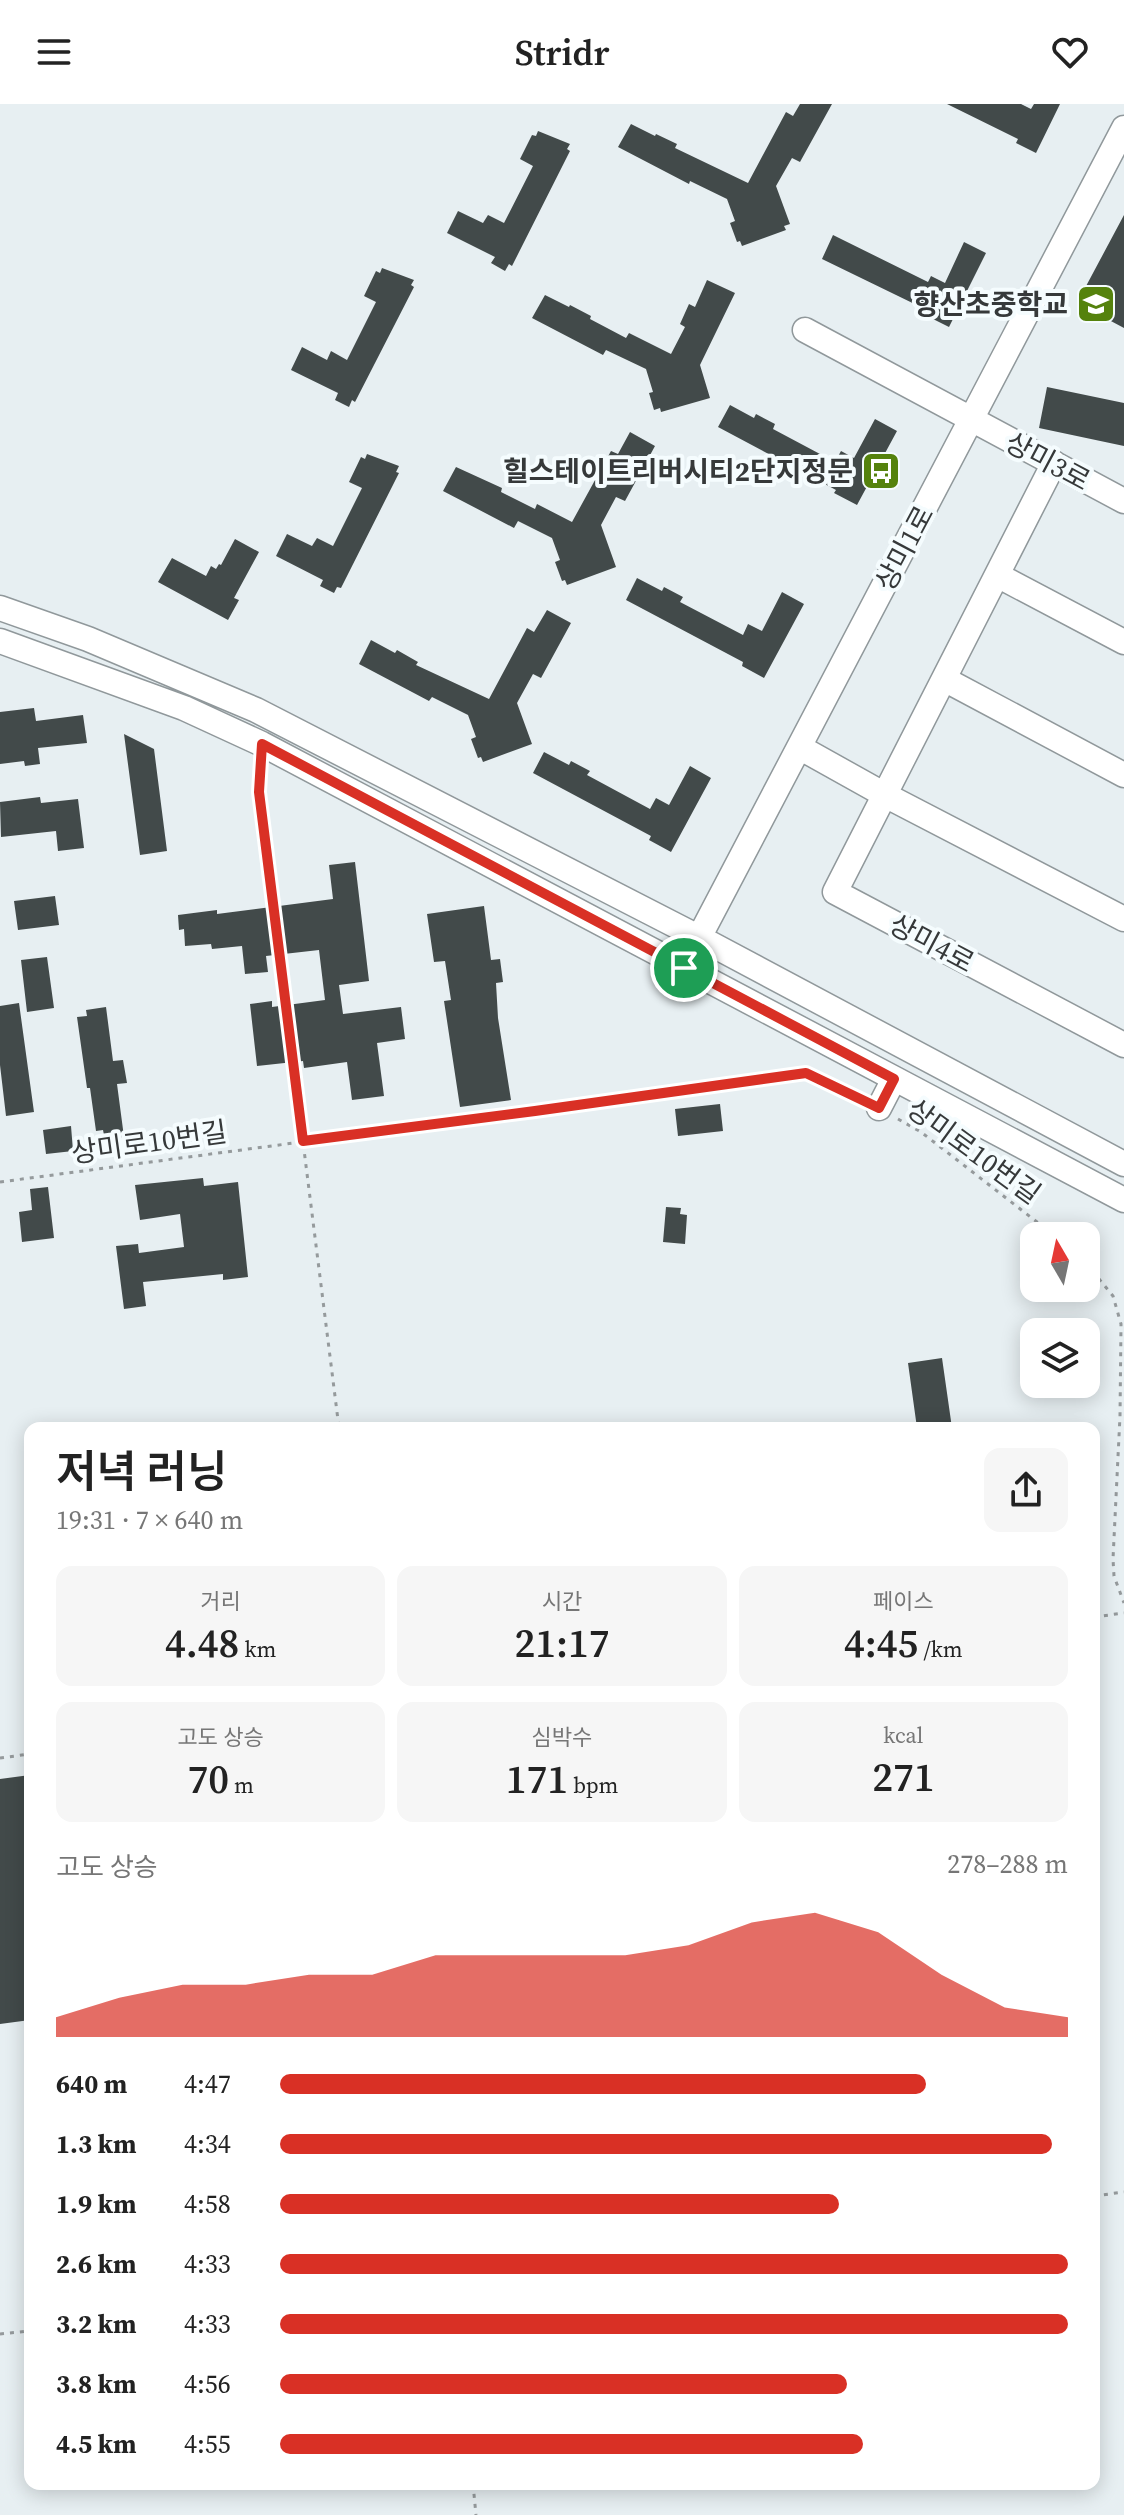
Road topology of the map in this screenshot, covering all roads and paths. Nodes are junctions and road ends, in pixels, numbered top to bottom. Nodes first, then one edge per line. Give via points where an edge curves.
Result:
1 (1124, 128) edge
2 (805, 330) dead end
3 (971, 421) junction
4 (1054, 463) junction
5 (1124, 501) edge
6 (997, 575) junction
7 (0, 608) edge
8 (0, 641) edge
9 (1124, 642) edge
10 (944, 679) junction
11 (262, 744) junction
12 (799, 747) junction
13 (1124, 775) edge
14 (885, 795) junction
15 (1124, 919) edge
16 (698, 937) junction
17 (684, 968) junction
18 (1124, 1045) edge
19 (894, 1079) junction
20 (879, 1108) junction
21 (303, 1141) junction
22 (1124, 1164) edge
23 (0, 1182) edge
24 (1124, 1200) edge
25 (1037, 1222) edge
26 (1100, 1280) edge
27 (338, 1422) edge
28 (1124, 1603) edge
29 (1124, 1613) edge
30 (1100, 1616) edge
31 (24, 1755) edge
32 (0, 1758) edge
33 (1124, 2192) edge
34 (1100, 2195) edge
35 (24, 2332) edge
36 (0, 2334) edge
37 (474, 2490) edge
38 (476, 2515) edge

1 - 3 street, 상미1로
2 - 3 street, 상미3로
3 - 4 street, 상미3로
3 - 12 street, 상미1로
4 - 5 street, 상미3로
4 - 6 street, 상미4로
6 - 9 street
6 - 10 street, 상미4로
7 - 16 street via 256,710
8 - 11 street via 184,708
10 - 13 street
10 - 14 street, 상미4로
11 - 17 street
11 - 21 path via 259,792
12 - 14 street
12 - 16 street, 상미1로
14 - 15 street
14 - 18 street, 상미4로 via 835,892
16 - 17 street, 상미1로
16 - 22 street
17 - 19 street
19 - 20 street
19 - 24 street
20 - 21 path, 상미로10번길 via 806,1073
20 - 25 path, 상미로10번길 via 921,1132
21 - 23 path, 상미로10번길
21 - 27 path
26 - 28 path via 1113,1296 1121,1324 1113,1559
29 - 30 path
31 - 32 path
33 - 34 path
35 - 36 path
37 - 38 path

